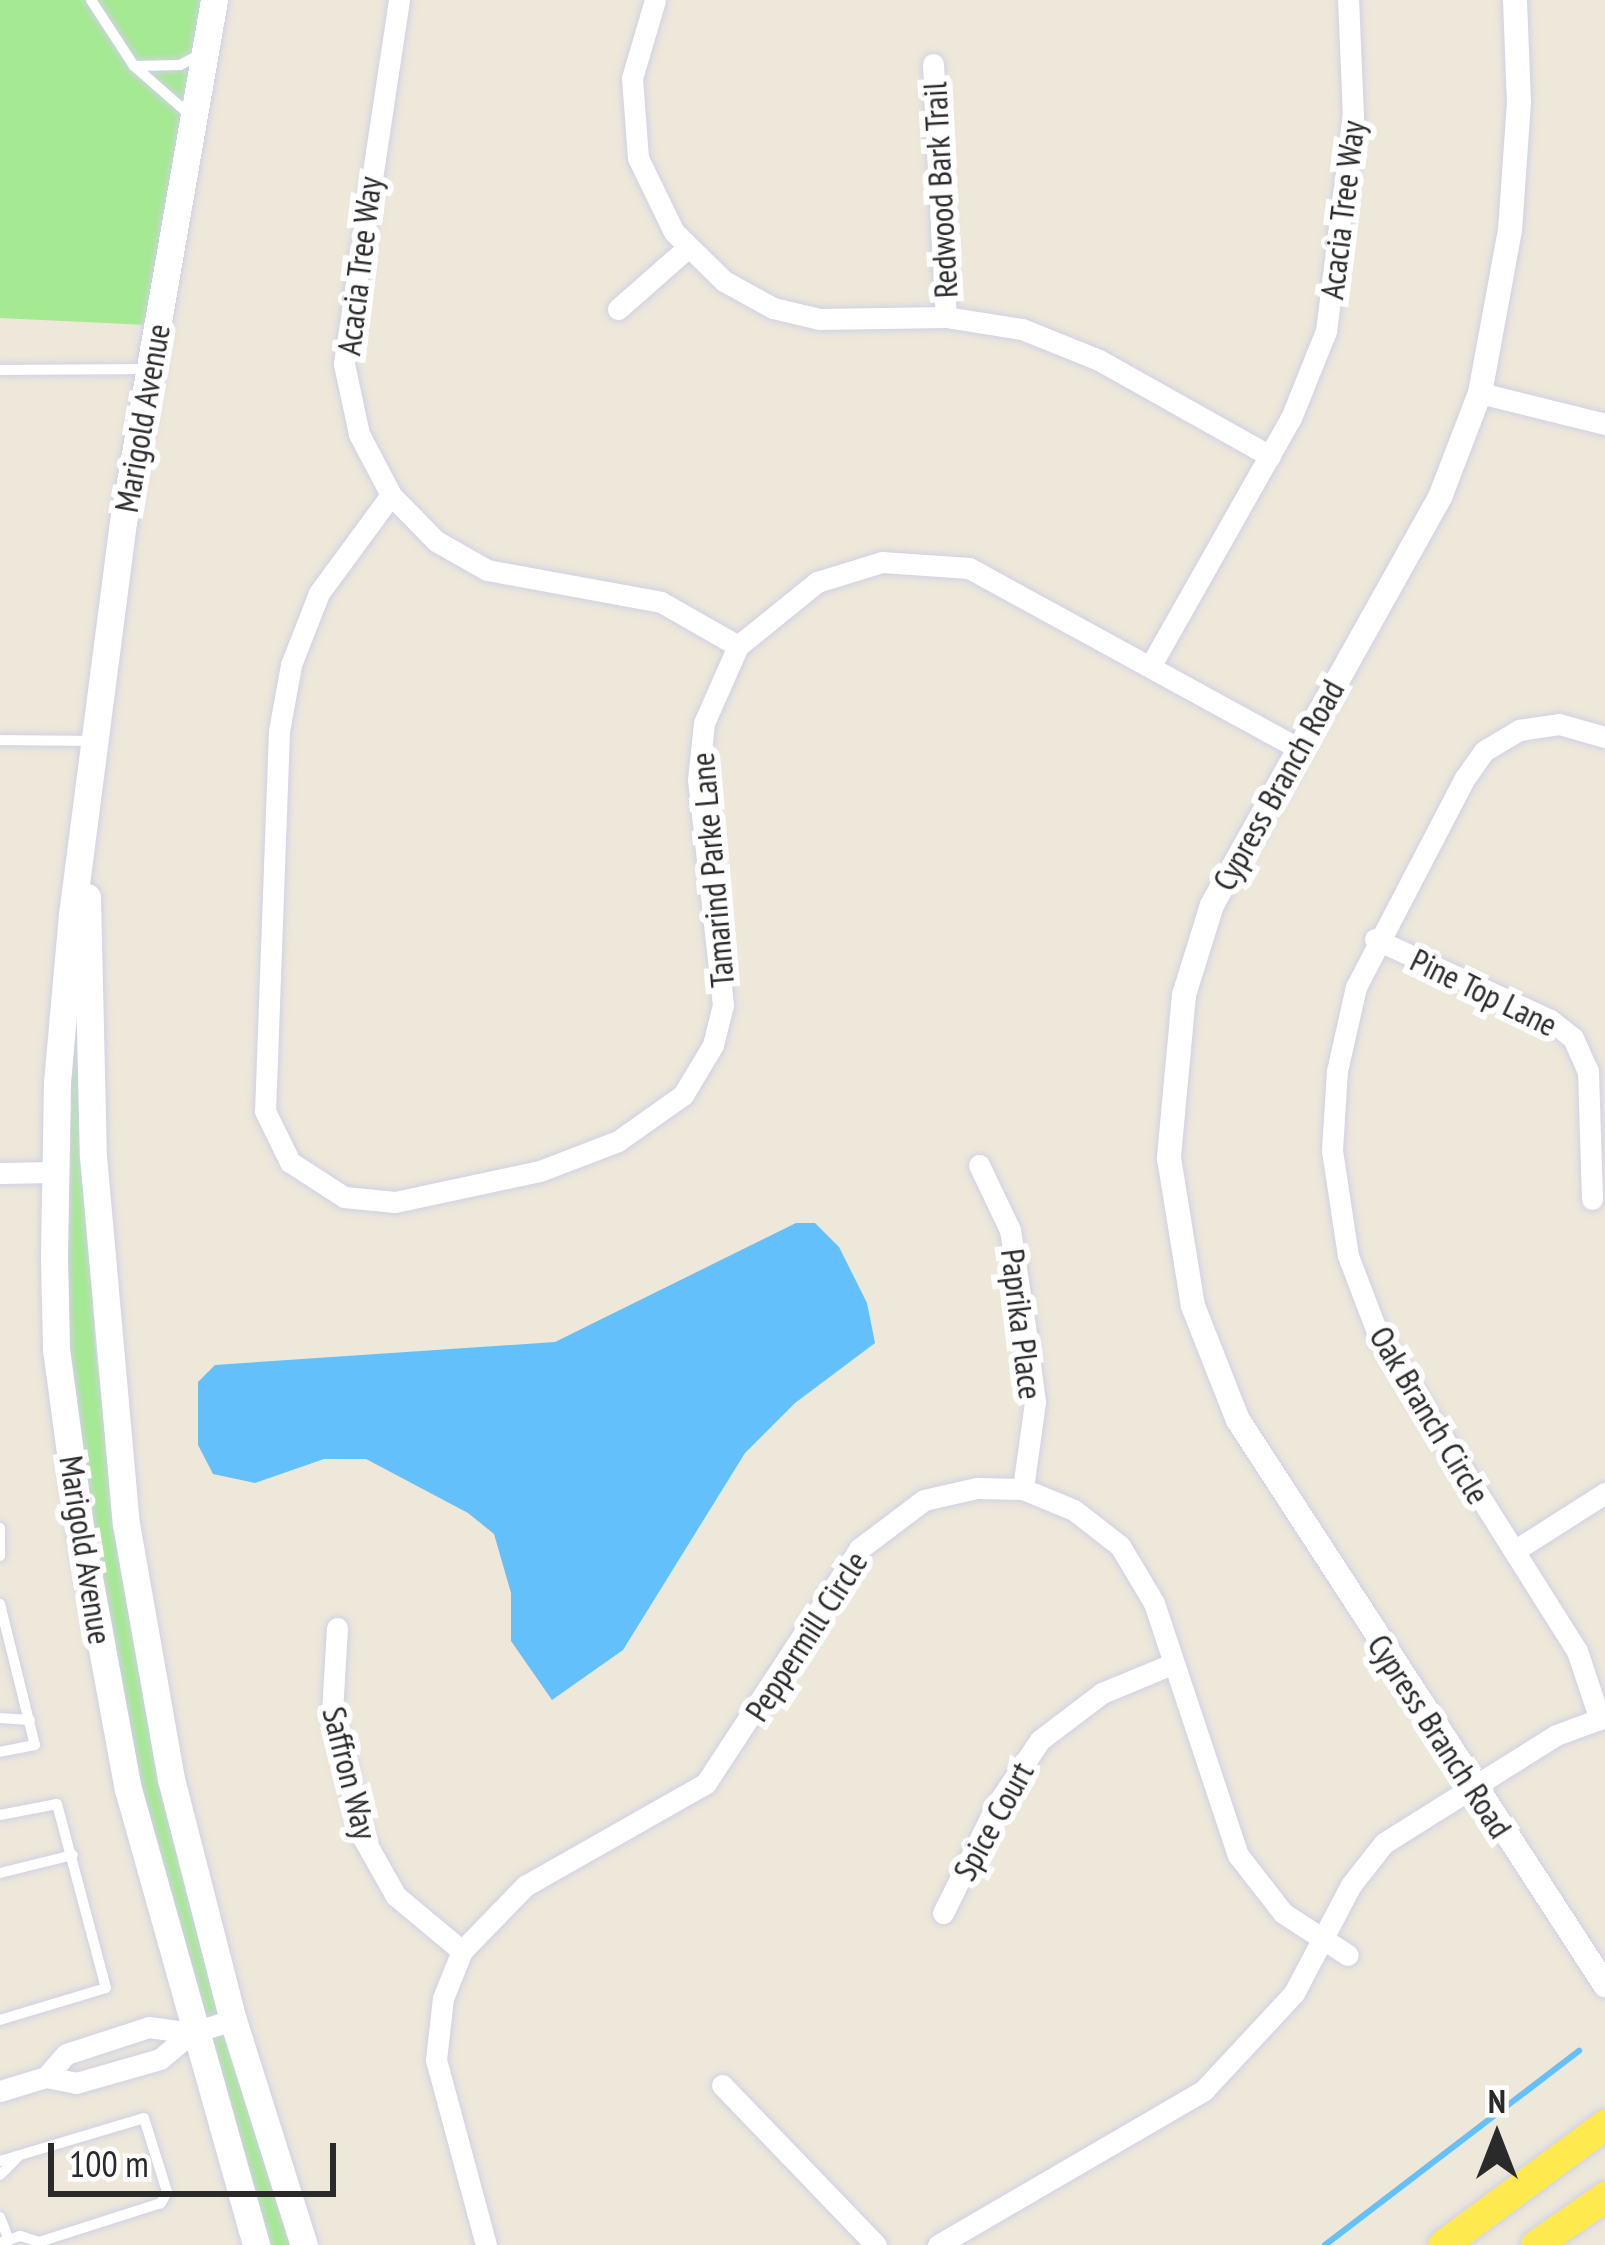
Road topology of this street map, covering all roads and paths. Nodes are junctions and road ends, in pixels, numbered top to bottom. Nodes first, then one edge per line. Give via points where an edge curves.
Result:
1 (91, 0) edge
2 (214, 0) edge
3 (399, 0) edge
4 (655, 0) edge
5 (1348, 0) edge
6 (1515, 0) edge
7 (207, 51) junction
8 (933, 64) dead end
9 (134, 66) junction
10 (195, 118) junction
11 (686, 249) junction
12 (618, 309) dead end
13 (946, 316) junction
14 (150, 369) junction
15 (0, 370) edge
16 (1480, 393) junction
17 (1605, 424) edge
18 (1270, 456) junction
19 (391, 495) junction
20 (738, 646) junction
21 (1151, 665) junction
22 (1605, 737) edge
23 (0, 740) edge
24 (95, 741) junction
25 (1296, 747) junction
26 (84, 838) junction
27 (1375, 939) junction
28 (979, 1165) dead end
29 (52, 1172) junction
30 (0, 1173) edge
31 (1592, 1199) dead end
32 (1023, 1489) junction
33 (1605, 1493) edge
34 (0, 1528) edge
35 (1514, 1551) junction
36 (0, 1556) edge
37 (0, 1604) edge
38 (337, 1628) dead end
39 (1172, 1664) junction
40 (1602, 1717) edge
41 (0, 1718) edge
42 (30, 1720) junction
43 (0, 1752) edge
44 (1472, 1786) junction
45 (0, 1815) edge
46 (73, 1855) junction
47 (0, 1873) edge
48 (944, 1913) dead end
49 (1324, 1942) junction
50 (462, 1951) junction
51 (1348, 1955) dead end
52 (1605, 1985) edge
53 (0, 2020) edge
54 (233, 2020) junction
55 (191, 2033) junction
56 (46, 2077) junction
57 (722, 2085) dead end
58 (0, 2091) edge
59 (1605, 2126) edge
60 (20, 2155) junction
61 (0, 2161) edge
62 (0, 2175) edge
63 (1605, 2197) edge
64 (0, 2217) edge
65 (4, 2241) edge
66 (256, 2245) edge
67 (304, 2245) edge
68 (487, 2245) edge
69 (876, 2245) edge
70 (938, 2245) edge
71 (1443, 2245) edge
72 (1536, 2245) edge

1 - 9 lane
2 - 7 main road, Marigold Avenue
3 - 19 street, Acacia Tree Way via 347,303 344,364 359,434
4 - 11 street via 634,61 632,124 652,193
5 - 18 street, Acacia Tree Way via 1354,89 1339,273 1306,388
6 - 16 street, Cypress Branch Road via 1519,102 1510,230
7 - 9 lane via 180,65
7 - 10 main road, Marigold Avenue
8 - 13 street, Redwood Bark Trail
9 - 10 lane via 140,79
10 - 14 main road, Marigold Avenue
11 - 12 street
11 - 13 street via 748,296 796,315 847,322
13 - 18 street via 1022,329 1078,350
14 - 15 lane
14 - 24 main road, Marigold Avenue
16 - 17 street
16 - 25 street, Cypress Branch Road via 1440,497
18 - 21 street, Acacia Tree Way
19 - 20 street, Acacia Tree Way via 436,541 487,570 677,607
19 - 20 street, Tamarind Parke Lane via 319,593 291,665 279,731 266,1111 290,1162 328,1190 395,1202 506,1181 618,1141 683,1095 713,1045 723,1005 698,760 709,705
20 - 21 street, Tamarind Parke Lane via 817,582 882,562 928,560 992,576
21 - 25 street, Tamarind Parke Lane
22 - 27 street, Oak Branch Circle via 1532,726 1484,751
23 - 24 lane
24 - 26 main road, Marigold Avenue
25 - 44 street, Cypress Branch Road via 1231,861 1191,963 1170,1106 1174,1205 1199,1328 1238,1420
26 - 29 main road, Marigold Avenue via 62,999
26 - 54 main road, Marigold Avenue via 94,1179 126,1524 171,1779
27 - 31 street, Pine Top Lane via 1573,1038 1588,1071
27 - 35 street, Oak Branch Circle via 1346,1017 1335,1085 1341,1226 1386,1350
28 - 32 street, Paprika Place via 1010,1230 1025,1326 1035,1402
29 - 30 street
29 - 55 main road, Marigold Avenue via 56,1348 81,1534 128,1789
32 - 39 street, Peppermill Circle via 1074,1510 1120,1546 1145,1583
32 - 50 street, Peppermill Circle via 950,1491 878,1530 841,1573 706,1783 525,1886
33 - 35 street
34 - 36 lane
35 - 40 street, Oak Branch Circle via 1577,1651
37 - 42 lane
38 - 50 street, Saffron Way via 332,1711 362,1836 396,1896
39 - 48 street, Spice Court via 1102,1693 1040,1740 997,1804
39 - 49 street, Peppermill Circle via 1238,1856 1266,1897
40 - 44 street, Oak Branch Circle
41 - 42 lane
42 - 43 lane via 34,1744
44 - 49 street via 1366,1862
44 - 52 street, Cypress Branch Road
45 - 46 lane via 56,1804
46 - 47 lane
46 - 53 lane via 106,1988
49 - 51 street, Peppermill Circle
49 - 70 street via 1261,2037 1204,2090
50 - 68 street, Peppermill Circle via 443,1998 436,2060
54 - 55 street
54 - 67 main road, Marigold Avenue
55 - 56 street via 160,2060 76,2083
55 - 56 street via 148,2027 66,2054
55 - 66 main road, Marigold Avenue
56 - 58 street
57 - 69 street
59 - 71 main road
60 - 61 lane
60 - 62 lane
60 - 65 lane via 144,2118 167,2192 161,2203 39,2242
63 - 72 main road
64 - 65 lane

